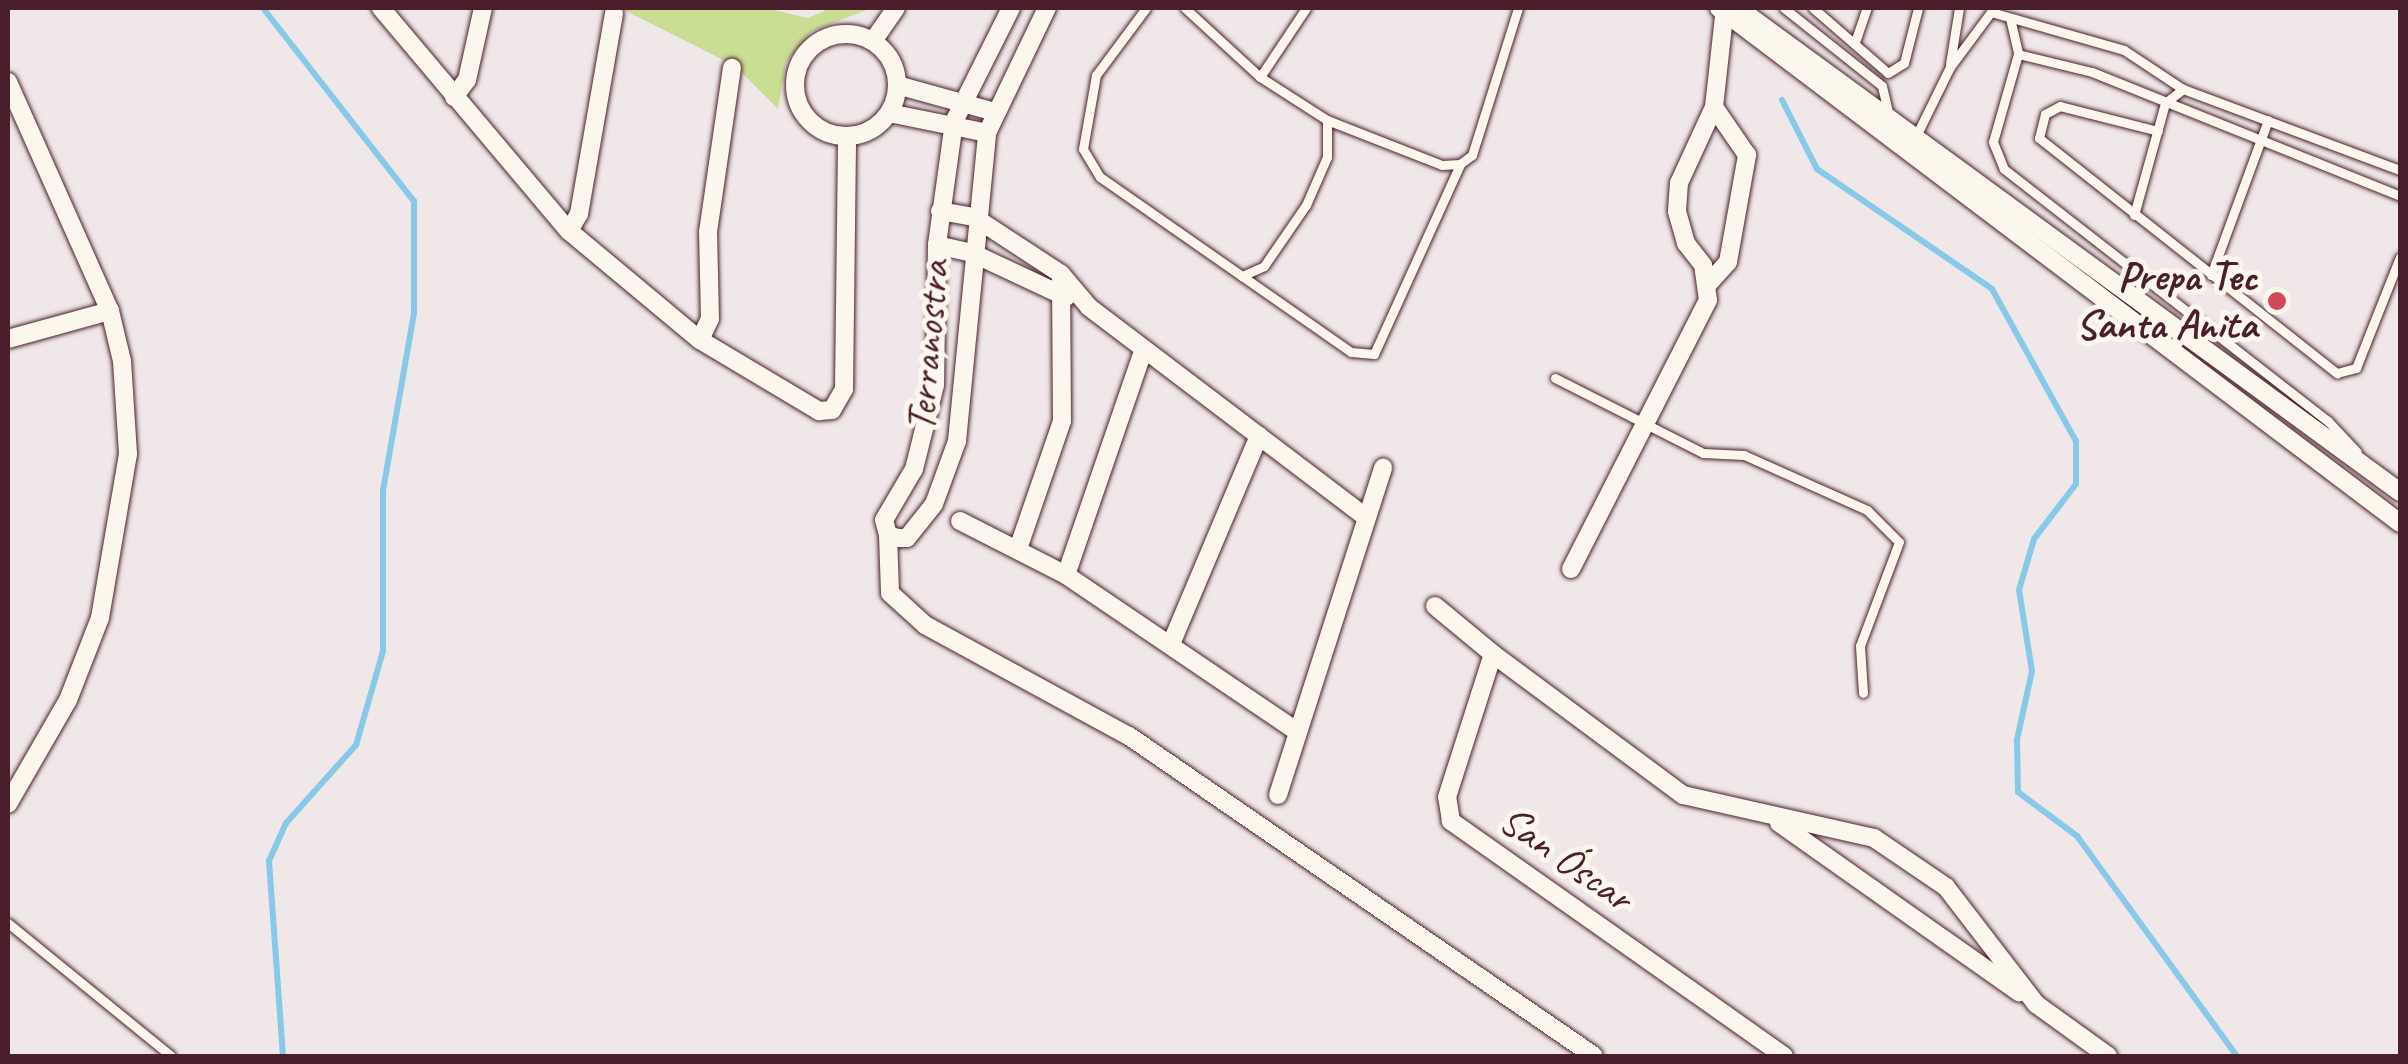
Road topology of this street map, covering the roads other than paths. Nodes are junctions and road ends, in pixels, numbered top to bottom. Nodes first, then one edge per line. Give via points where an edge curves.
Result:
1 (381, 8) edge
2 (483, 8) edge
3 (896, 8) edge
4 (1010, 8) edge
5 (1047, 8) edge
6 (1146, 8) edge
7 (1185, 8) edge
8 (1306, 8) edge
9 (1518, 8) edge
10 (1784, 8) edge
11 (1812, 8) edge
12 (1867, 8) edge
13 (1918, 8) edge
14 (1959, 8) edge
15 (1726, 9) edge
16 (1986, 10) edge
17 (614, 13) dead end
18 (2010, 18) junction
19 (872, 41) junction
20 (1855, 42) junction
21 (2018, 54) junction
22 (1950, 66) junction
23 (732, 68) dead end
24 (1260, 78) junction
25 (8, 82) edge
26 (897, 86) junction
27 (2183, 89) junction
28 (454, 97) junction
29 (962, 101) junction
30 (2165, 103) junction
31 (1714, 106) junction
32 (994, 112) junction
33 (889, 113) junction
34 (1890, 116) junction
35 (1327, 120) junction
36 (2268, 120) junction
37 (954, 122) junction
38 (2158, 132) junction
39 (987, 133) junction
40 (847, 136) junction
41 (1917, 136) junction
42 (2260, 140) junction
43 (1906, 155) junction
44 (1460, 164) junction
45 (2400, 170) edge
46 (2400, 196) edge
47 (940, 211) junction
48 (2134, 215) junction
49 (974, 217) junction
50 (569, 231) junction
51 (937, 245) junction
52 (972, 253) junction
53 (2400, 258) edge
54 (1061, 274) junction
55 (1242, 276) junction
56 (2211, 276) junction
57 (1709, 283) junction
58 (1060, 294) junction
59 (1090, 307) junction
60 (110, 311) junction
61 (2200, 334) junction
62 (8, 339) edge
63 (700, 340) junction
64 (1144, 349) junction
65 (2181, 359) junction
66 (1555, 378) dead end
67 (1646, 426) junction
68 (1258, 436) junction
69 (1383, 467) dead end
70 (2400, 492) edge
71 (1366, 518) junction
72 (960, 520) dead end
73 (2400, 524) edge
74 (888, 535) junction
75 (1018, 546) junction
76 (1571, 569) dead end
77 (1066, 574) junction
78 (1434, 606) dead end
79 (1171, 644) junction
80 (1494, 654) junction
81 (1862, 693) dead end
82 (1298, 732) junction
83 (1278, 794) dead end
84 (8, 804) edge
85 (1772, 818) junction
86 (8, 923) edge
87 (2036, 1004) junction
88 (171, 1056) edge
89 (1594, 1056) edge
90 (1784, 1056) edge
91 (2108, 1056) edge

1 - 28 street
2 - 28 street via 467,80
3 - 19 street
4 - 29 street, Terranostra
5 - 32 street, Terranostra
6 - 55 lane via 1096,75 1084,149 1100,177
7 - 24 lane
8 - 24 lane
9 - 44 lane via 1472,155
10 - 34 lane via 1882,86
11 - 20 lane
12 - 20 lane
13 - 20 lane via 1897,70 1888,73
14 - 22 lane
15 - 31 street
15 - 34 street
15 - 43 street
16 - 18 lane
16 - 22 lane
17 - 50 street via 578,214
18 - 21 lane
18 - 27 lane via 2124,50
19 - 26 street via 894,68
19 - 40 street via 833,34 808,51 794,77 795,97 809,121
21 - 30 lane via 2092,72
21 - 61 lane via 1993,142 2004,169
22 - 41 lane
23 - 63 street via 708,232 710,319
24 - 35 lane
25 - 60 street
26 - 29 street
26 - 33 street
27 - 30 lane
27 - 36 lane
28 - 50 street
29 - 32 street
29 - 37 street, Terranostra
30 - 38 lane
30 - 42 lane
31 - 57 street via 1680,183 1677,211
31 - 57 street via 1747,155 1728,262
32 - 39 street, Terranostra
33 - 37 street
33 - 40 street via 871,130
34 - 41 street
35 - 44 lane via 1442,165
35 - 55 lane via 1326,157 1306,205 1264,266
36 - 42 lane
36 - 45 lane
37 - 39 street
37 - 47 street, Terranostra
38 - 48 lane
38 - 48 lane via 2060,106 2046,114 2039,130 2043,145
39 - 49 street, Terranostra
40 - 63 street via 840,402 832,410 806,408
41 - 43 lane
41 - 61 street
42 - 46 lane
42 - 56 lane
43 - 65 street
44 - 55 lane via 1374,354 1352,352
47 - 49 street
47 - 51 street, Terranostra
48 - 56 lane
49 - 52 street, Terranostra
49 - 54 street
50 - 63 street
51 - 52 street
51 - 74 street, Terranostra via 928,430 884,520
52 - 58 street
52 - 74 street, Terranostra via 968,374 947,478 906,538
53 - 56 lane via 2348,375
54 - 58 street
54 - 59 street
57 - 67 street via 1703,318
58 - 59 street
58 - 75 street via 1062,421
59 - 64 street
60 - 62 street
60 - 84 street via 122,361 128,454 120,532 100,618 68,700
61 - 65 street
61 - 70 street
64 - 68 street
64 - 77 street
65 - 73 street
66 - 67 lane
67 - 76 street
67 - 81 lane via 1703,453 1744,455 1866,510 1898,542 1860,646
68 - 71 street
68 - 79 street
69 - 71 street
71 - 82 street
72 - 75 street
74 - 89 street via 890,592 924,624 1129,736
75 - 77 street
77 - 79 street
78 - 80 street
79 - 82 street
80 - 85 street via 1683,795
80 - 90 street, San Óscar via 1447,796 1452,821
82 - 83 street
85 - 87 street
85 - 87 street via 1874,838 1946,887
86 - 88 lane
87 - 91 street

